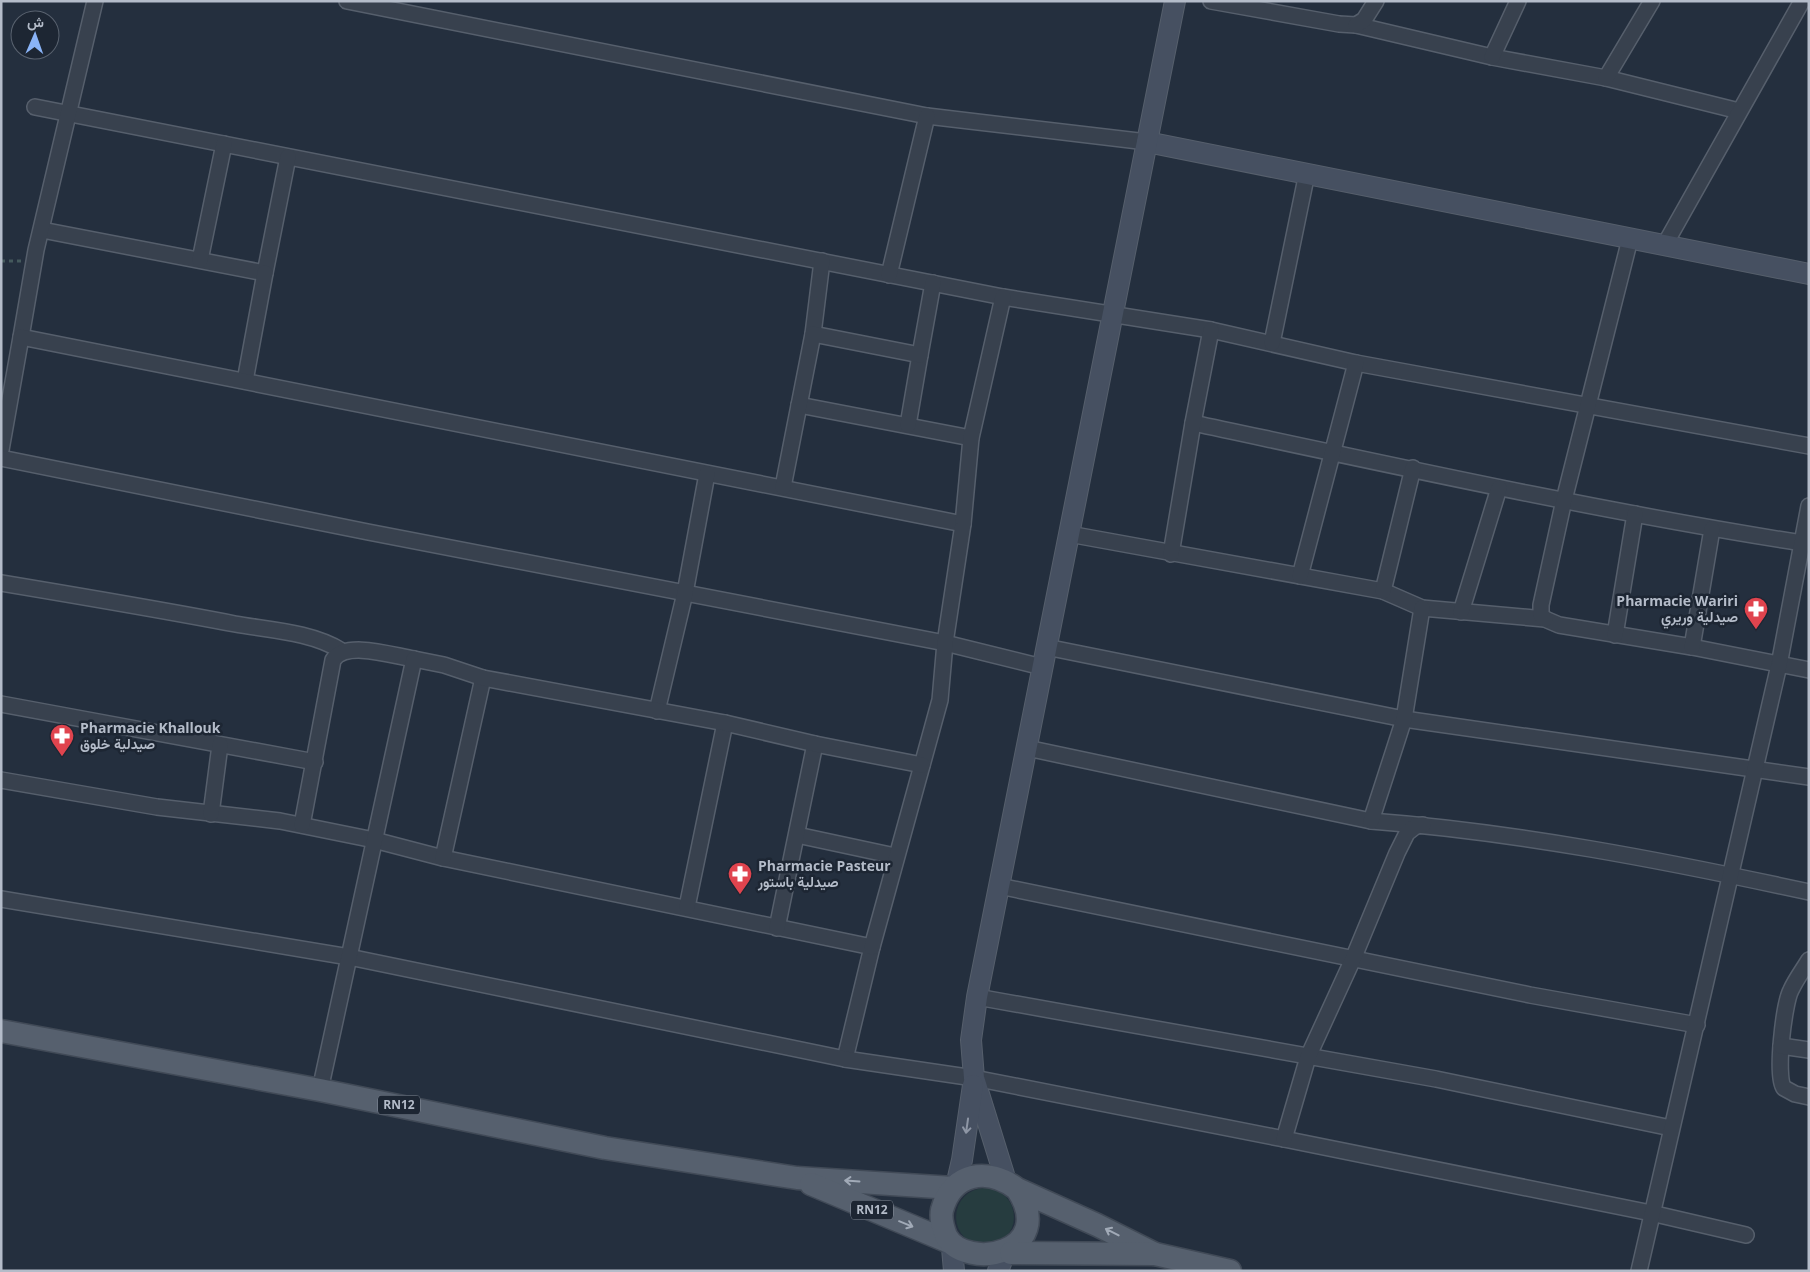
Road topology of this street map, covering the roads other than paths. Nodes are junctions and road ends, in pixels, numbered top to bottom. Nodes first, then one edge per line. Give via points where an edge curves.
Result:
1 (95, 1) edge
2 (347, 1) edge
3 (1175, 1) edge
4 (1211, 1) edge
5 (1376, 1) edge
6 (1518, 1) edge
7 (1652, 1) edge
8 (1804, 3) edge
9 (1356, 24) junction
10 (1492, 58) junction
11 (1606, 78) junction
12 (35, 107) dead end
13 (1739, 111) junction
14 (69, 113) junction
15 (927, 116) junction
16 (1147, 142) junction
17 (224, 144) junction
18 (288, 157) junction
19 (1307, 173) junction
20 (42, 230) junction
21 (1630, 239) junction
22 (1664, 246) junction
23 (200, 260) junction
24 (822, 262) junction
25 (265, 273) junction
26 (889, 274) junction
27 (1809, 274) edge
28 (933, 283) junction
29 (1003, 297) junction
30 (1111, 314) junction
31 (1211, 330) junction
32 (813, 334) junction
33 (22, 337) junction
34 (1272, 343) junction
35 (920, 355) junction
36 (1356, 363) junction
37 (245, 381) junction
38 (799, 405) junction
39 (1588, 407) junction
40 (1193, 423) junction
41 (908, 425) junction
42 (971, 438) junction
43 (1809, 446) edge
44 (1, 450) edge
45 (1332, 453) junction
46 (1, 458) edge
47 (1413, 468) junction
48 (707, 474) junction
49 (783, 488) junction
50 (1499, 488) junction
51 (1564, 500) junction
52 (1809, 506) edge
53 (1635, 514) junction
54 (962, 524) junction
55 (1712, 529) junction
56 (1069, 534) junction
57 (1802, 543) junction
58 (1171, 554) junction
59 (1300, 576) junction
60 (1, 583) edge
61 (1383, 591) junction
62 (685, 592) junction
63 (1422, 608) junction
64 (1461, 612) junction
65 (1545, 619) junction
66 (1614, 635) junction
67 (945, 643) junction
68 (1046, 647) junction
69 (1692, 647) junction
70 (342, 651) junction
71 (414, 659) junction
72 (1779, 665) junction
73 (1042, 667) junction
74 (1809, 670) edge
75 (483, 678) junction
76 (1, 704) edge
77 (658, 711) junction
78 (1404, 719) junction
79 (725, 723) junction
80 (815, 744) junction
81 (220, 745) junction
82 (1027, 748) junction
83 (315, 762) junction
84 (922, 765) junction
85 (1756, 768) junction
86 (1809, 777) edge
87 (1, 780) edge
88 (211, 814) junction
89 (1371, 821) junction
90 (302, 825) junction
91 (1426, 825) junction
92 (797, 835) junction
93 (374, 840) junction
94 (895, 856) junction
95 (443, 858) junction
96 (1730, 876) junction
97 (999, 886) junction
98 (1809, 892) edge
99 (1, 899) edge
100 (687, 907) junction
101 (777, 928) junction
102 (872, 947) junction
103 (349, 957) junction
104 (1353, 960) junction
105 (1809, 960) edge
106 (977, 997) junction
107 (1697, 1025) junction
108 (1, 1031) edge
109 (1781, 1046) junction
110 (1809, 1050) edge
111 (1308, 1057) junction
112 (845, 1059) junction
113 (974, 1078) junction
114 (320, 1090) junction
115 (1809, 1097) edge
116 (1671, 1128) junction
117 (1284, 1138) junction
118 (797, 1178) junction
119 (1011, 1185) junction
120 (954, 1187) junction
121 (1652, 1213) junction
122 (1746, 1235) dead end
123 (950, 1244) junction
124 (1155, 1254) junction
125 (1004, 1260) edge
126 (954, 1271) edge
127 (1230, 1271) edge
128 (1639, 1271) edge

1 - 14 street
2 - 15 street
3 - 16 street
4 - 9 street via 1339,24
5 - 9 street via 1364,20
6 - 10 street
7 - 11 street
8 - 13 street
9 - 10 street
10 - 11 street
11 - 13 street
12 - 14 street
13 - 22 street
14 - 17 street
14 - 20 street
15 - 16 street
15 - 26 street
16 - 19 street
16 - 30 street
17 - 18 street
17 - 23 street
18 - 24 street
18 - 25 street
19 - 21 street
19 - 34 street
20 - 23 street
20 - 33 street
21 - 22 street
21 - 39 street
22 - 27 street
23 - 25 street
24 - 26 street
24 - 32 street
25 - 37 street
26 - 28 street
28 - 29 street
28 - 35 street
29 - 30 street
29 - 42 street
30 - 31 street
30 - 56 street
31 - 34 street
31 - 40 street
32 - 35 street
32 - 38 street
33 - 37 street
33 - 44 street
34 - 36 street
35 - 41 street
36 - 39 street
36 - 45 street
37 - 48 street
38 - 41 street
38 - 49 street
39 - 43 street
39 - 51 street
40 - 45 street
40 - 58 street
41 - 42 street
42 - 54 street
45 - 47 street
45 - 59 street
46 - 62 street
47 - 50 street
47 - 61 street
48 - 49 street
48 - 62 street
49 - 54 street
50 - 51 street
50 - 64 street
51 - 53 street
51 - 65 street via 1541,605 1541,615
52 - 57 street
53 - 55 street
53 - 66 street
54 - 67 street
55 - 57 street
55 - 69 street
56 - 58 street
56 - 68 street
57 - 72 street
58 - 59 street
59 - 61 street
60 - 70 street via 292,634 323,641
61 - 63 street
62 - 67 street
62 - 77 street
63 - 64 street
63 - 78 street
64 - 65 street
65 - 66 street via 1558,625
66 - 69 street
67 - 73 street
67 - 84 street via 940,700
68 - 73 street
68 - 78 street
69 - 72 street
70 - 71 street via 368,651
70 - 83 street via 333,660
71 - 75 street
71 - 93 street
72 - 74 street
72 - 85 street
73 - 82 street
75 - 77 street
75 - 95 street
76 - 81 street
77 - 79 street
78 - 85 street
78 - 89 street
79 - 80 street
79 - 100 street
80 - 84 street
80 - 92 street
81 - 83 street
81 - 88 street
82 - 89 street
82 - 97 street
83 - 90 street
84 - 94 street
85 - 86 street
85 - 96 street
87 - 88 street
88 - 90 street
89 - 91 street
90 - 93 street
91 - 96 street
91 - 104 street via 1416,826 1407,833
92 - 94 street
92 - 101 street
93 - 95 street
93 - 103 street
94 - 102 street
95 - 100 street
96 - 98 street
96 - 107 street
97 - 104 street
97 - 106 street
99 - 103 street
100 - 101 street
101 - 102 street
102 - 112 street
103 - 112 street
103 - 114 street
104 - 107 street
104 - 111 street
105 - 109 street via 1790,991
106 - 111 street
106 - 113 street via 971,1040
107 - 116 street
108 - 114 main road, RN12
109 - 110 street
109 - 115 street via 1781,1085 1795,1094
111 - 116 street via 1436,1079
111 - 117 street
112 - 113 street
113 - 117 street
113 - 119 street
113 -> 120 street via 962,1160
114 - 118 main road, RN12 via 605,1148
116 - 121 street
117 - 121 street
120 -> 118 main road, RN12
118 -> 123 main road, RN12
119 - 120 main road, RN12 via 993,1176 980,1176
124 -> 119 main road, RN12
119 - 125 main road via 1025,1201 1028,1215 1024,1236
120 - 123 main road via 941,1213 942,1228
121 - 122 street
121 - 128 street
123 - 125 main road, RN12 via 969,1259 980,1262
123 - 126 street
124 - 125 main road, RN12
124 - 127 main road, RN12

